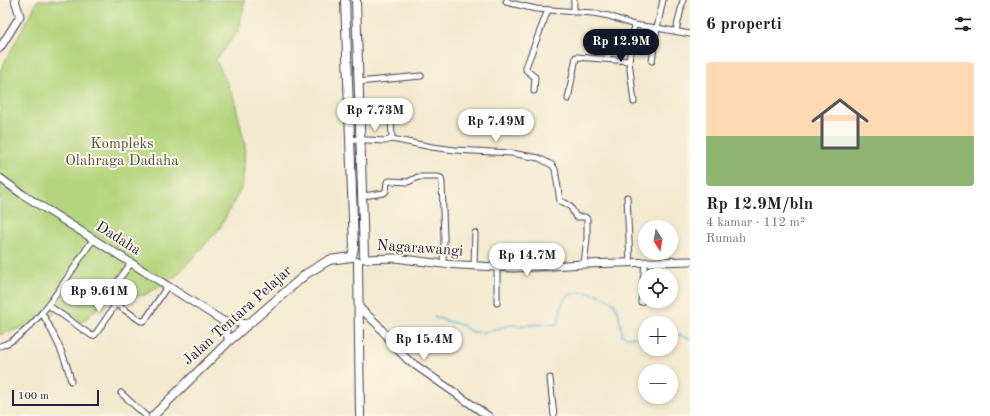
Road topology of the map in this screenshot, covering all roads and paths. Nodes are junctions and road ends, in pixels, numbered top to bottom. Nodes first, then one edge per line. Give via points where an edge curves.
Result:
1 (15, 0) edge
2 (345, 0) edge
3 (356, 0) edge
4 (507, 0) edge
5 (574, 0) edge
6 (663, 0) edge
7 (683, 0) edge
8 (611, 9) dead end
9 (548, 10) junction
10 (574, 12) junction
11 (609, 16) junction
12 (634, 24) junction
13 (657, 28) junction
14 (676, 31) junction
15 (690, 34) edge
16 (346, 36) junction
17 (357, 36) junction
18 (0, 48) edge
19 (629, 61) junction
20 (652, 61) dead end
21 (421, 76) dead end
22 (358, 82) junction
23 (534, 91) dead end
24 (568, 99) dead end
25 (634, 102) dead end
26 (391, 116) dead end
27 (350, 139) junction
28 (392, 139) junction
29 (361, 140) junction
30 (0, 178) edge
31 (363, 196) junction
32 (627, 197) dead end
33 (475, 233) dead end
34 (93, 240) junction
35 (359, 257) junction
36 (690, 261) edge
37 (645, 262) junction
38 (131, 263) junction
39 (630, 263) junction
40 (443, 264) junction
41 (584, 264) junction
42 (474, 266) junction
43 (497, 267) junction
44 (644, 268) edge
45 (168, 285) junction
46 (497, 303) dead end
47 (116, 304) junction
48 (48, 305) junction
49 (360, 308) junction
50 (42, 313) junction
51 (223, 321) junction
52 (248, 324) junction
53 (229, 340) junction
54 (0, 346) edge
55 (550, 378) dead end
56 (71, 381) dead end
57 (120, 393) dead end
58 (146, 416) edge
59 (153, 416) edge
60 (360, 416) edge
61 (488, 416) edge
62 (554, 416) edge

1 - 18 street via 20,16
2 - 16 main road
3 - 17 main road
4 - 9 street via 506,2
5 - 10 street
6 - 13 street
7 - 14 street
8 - 11 street
9 - 10 street
9 - 23 street via 526,67 526,70 535,77
10 - 11 street
11 - 12 street
12 - 13 street
12 - 19 street
13 - 14 street
13 - 20 street
14 - 15 street
16 - 17 main road
16 - 27 main road
17 - 22 main road
19 - 24 street via 576,57
19 - 25 street
21 - 22 street
22 - 29 main road
26 - 28 street
27 - 29 street
27 - 35 main road
28 - 29 street
28 - 41 street via 432,147 523,154 552,164 556,172 560,201 571,206 577,217 587,219
29 - 31 main road
30 - 34 street, Dadaha
31 - 35 main road
31 - 40 street via 384,193 390,180 408,182 418,177 441,178
32 - 39 street
33 - 42 street
34 - 38 street, Dadaha
34 - 48 street
35 - 40 street, Nagarawangi
35 - 49 main road
35 - 52 main road, Jalan Tentara Pelajar via 329,260 306,274
36 - 37 street, Nagarawangi
37 - 39 street, Nagarawangi
37 - 44 street
38 - 45 street, Dadaha
38 - 47 street via 109,294 109,298
39 - 41 street, Nagarawangi
40 - 42 street, Nagarawangi
41 - 43 street, Nagarawangi
42 - 43 street, Nagarawangi
43 - 46 street
45 - 47 street via 143,321
45 - 51 street, Dadaha
47 - 48 street via 92,336
48 - 50 street
49 - 60 main road
49 - 61 street via 408,360
50 - 54 street via 23,334 12,342
50 - 56 street via 54,334
51 - 52 street, Dadaha
51 - 53 street
52 - 53 main road, Jalan Tentara Pelajar
53 - 59 main road, Jalan Tentara Pelajar
55 - 62 street
57 - 58 street

